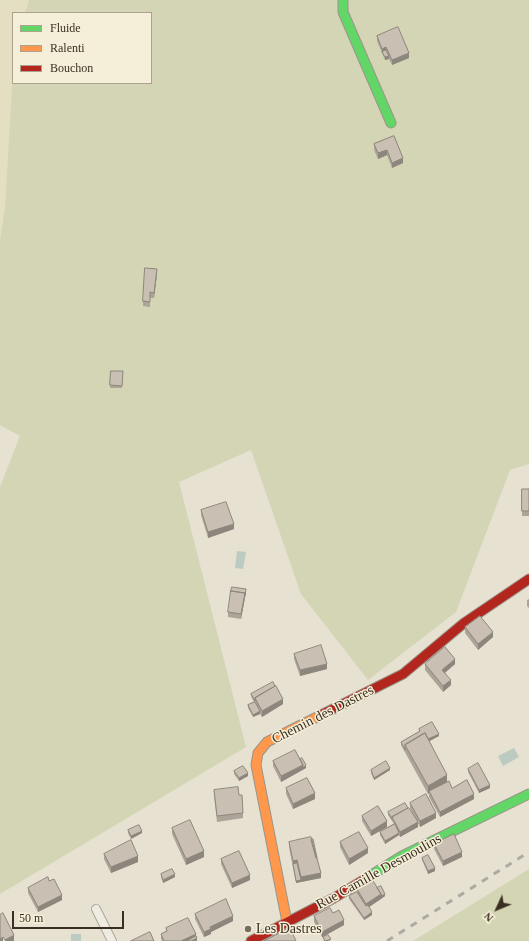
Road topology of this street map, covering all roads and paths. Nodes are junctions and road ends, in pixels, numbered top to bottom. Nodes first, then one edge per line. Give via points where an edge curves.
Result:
1 (343, 0) edge
2 (391, 124) dead end
3 (529, 579) edge
4 (529, 794) edge
5 (96, 909) dead end
6 (287, 922) junction
7 (112, 941) edge
8 (251, 941) edge

1 - 2 street via 343,12
3 - 6 street, Chemin des Dastres via 464,623 404,674 267,742 258,753 256,765
4 - 6 street, Rue Camille Desmoulins via 402,856 334,898
5 - 7 lane
6 - 8 street, Rue Camille Desmoulins

